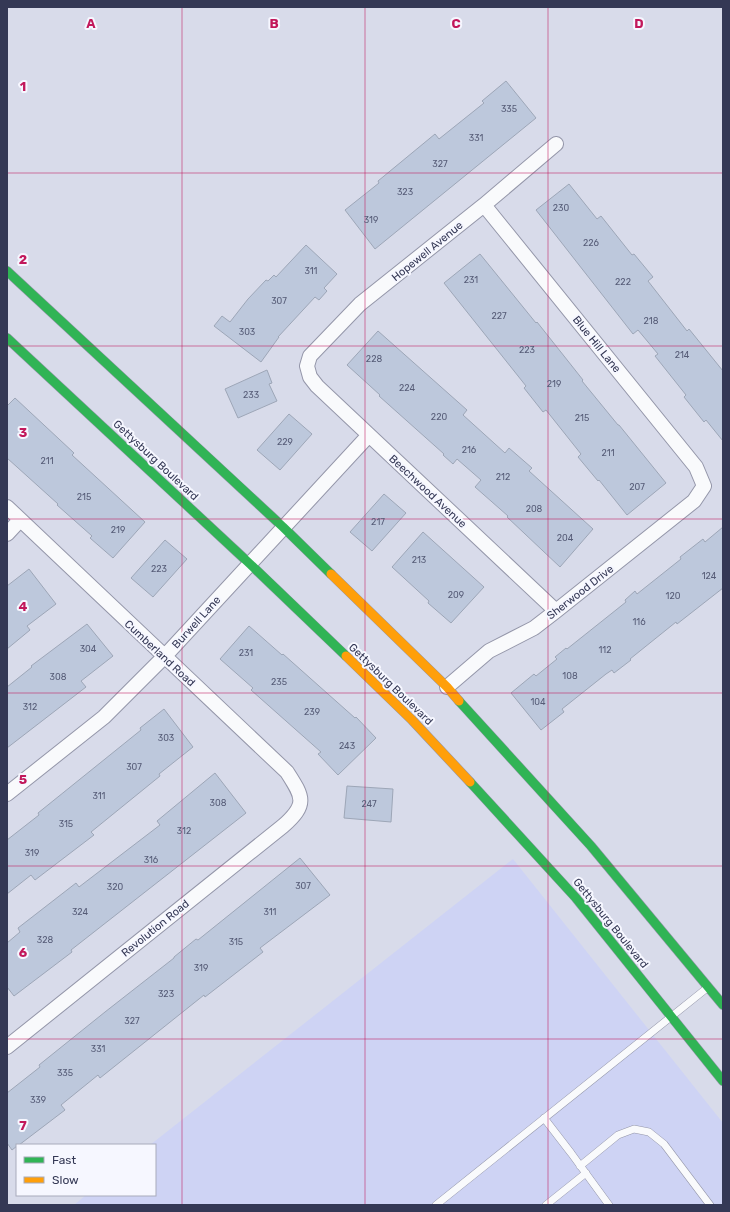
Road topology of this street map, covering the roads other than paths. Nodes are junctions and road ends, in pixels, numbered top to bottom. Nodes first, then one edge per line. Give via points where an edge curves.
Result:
1 (556, 144) dead end
2 (484, 205) junction
3 (7, 271) edge
4 (7, 338) edge
5 (307, 366) joint
6 (369, 435) junction
7 (704, 486) joint
8 (7, 507) edge
9 (20, 520) junction
10 (283, 527) junction
11 (7, 534) edge
12 (250, 564) junction
13 (556, 611) junction
14 (164, 657) junction
15 (446, 687) junction
16 (7, 794) edge
17 (300, 806) joint
18 (708, 986) junction
19 (723, 1005) edge
20 (671, 1016) junction
21 (7, 1047) edge
22 (723, 1080) edge
23 (544, 1118) junction
24 (580, 1166) junction
25 (586, 1173) junction
26 (436, 1205) edge
27 (546, 1205) edge
28 (609, 1205) edge
29 (710, 1205) edge

1 - 2 street, Hopewell Avenue
2 - 5 street, Hopewell Avenue via 360,304 310,356
2 - 7 street, Blue Hill Lane via 696,467
3 - 10 street
4 - 12 street, Gettysburg Boulevard
5 - 6 street, Beechwood Avenue via 310,377 317,386
6 - 10 street, Burwell Lane
6 - 13 street, Beechwood Avenue
7 - 13 street, Sherwood Drive via 694,501
8 - 9 street, Cumberland Road
9 - 11 street
9 - 14 street, Cumberland Road
10 - 12 street, Burwell Lane
10 - 15 street
12 - 14 street, Burwell Lane
12 - 20 street, Gettysburg Boulevard via 412,720 497,810 576,898
13 - 15 street, Sherwood Drive via 534,628 489,651
14 - 16 street, Burwell Lane via 104,717
14 - 17 street, Cumberland Road via 287,772 300,792
15 - 18 street via 591,846
17 - 21 street, Revolution Road via 283,826
18 - 19 street
18 - 20 lane
20 - 22 street, Gettysburg Boulevard
20 - 23 lane
23 - 24 lane
23 - 26 lane
24 - 25 lane
24 - 29 lane via 618,1135 634,1129 650,1132 664,1144
25 - 27 lane
25 - 28 lane

